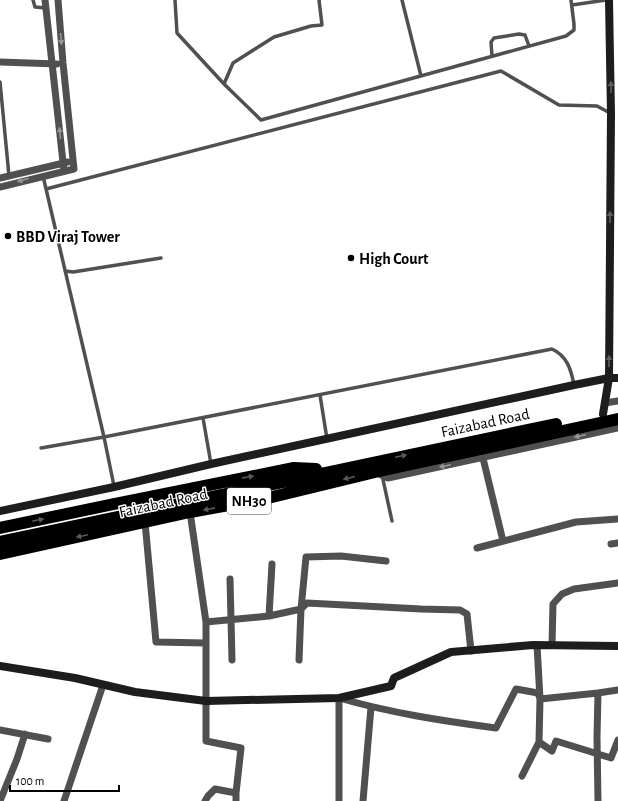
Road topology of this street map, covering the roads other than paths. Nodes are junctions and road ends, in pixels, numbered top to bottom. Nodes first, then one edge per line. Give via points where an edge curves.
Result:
1 (33, 0) edge
2 (58, 0) edge
3 (175, 0) edge
4 (319, 0) edge
5 (402, 0) edge
6 (571, 0) edge
7 (606, 0) edge
8 (609, 0) edge
9 (46, 4) edge
10 (572, 5) junction
11 (529, 46) junction
12 (492, 56) junction
13 (0, 62) edge
14 (63, 63) junction
15 (52, 64) junction
16 (421, 76) junction
17 (0, 82) edge
18 (224, 84) junction
19 (615, 115) edge
20 (74, 161) junction
21 (63, 163) junction
22 (64, 171) junction
23 (43, 175) junction
24 (9, 176) junction
25 (0, 178) edge
26 (0, 187) edge
27 (46, 189) junction
28 (614, 233) edge
29 (161, 258) dead end
30 (65, 271) junction
31 (609, 378) junction
32 (618, 378) edge
33 (574, 385) junction
34 (320, 395) junction
35 (618, 401) edge
36 (604, 409) junction
37 (618, 411) edge
38 (203, 418) junction
39 (618, 419) edge
40 (618, 428) edge
41 (104, 437) junction
42 (327, 438) junction
43 (41, 448) dead end
44 (482, 453) junction
45 (211, 464) junction
46 (335, 470) junction
47 (379, 474) junction
48 (114, 487) junction
49 (0, 511) edge
50 (190, 512) junction
51 (618, 519) edge
52 (392, 521) dead end
53 (144, 522) junction
54 (0, 528) edge
55 (503, 541) junction
56 (0, 542) edge
57 (477, 548) dead end
58 (0, 554) edge
59 (386, 561) dead end
60 (272, 564) dead end
61 (230, 579) dead end
62 (618, 583) edge
63 (301, 609) junction
64 (269, 616) junction
65 (232, 619) junction
66 (206, 622) junction
67 (206, 643) junction
68 (537, 645) junction
69 (552, 645) junction
70 (618, 646) edge
71 (471, 651) junction
72 (232, 660) dead end
73 (299, 660) dead end
74 (0, 666) edge
75 (103, 685) junction
76 (618, 690) edge
77 (598, 693) junction
78 (339, 698) junction
79 (540, 699) junction
80 (206, 700) junction
81 (371, 707) junction
82 (0, 730) edge
83 (25, 734) junction
84 (48, 738) dead end
85 (618, 740) edge
86 (539, 742) junction
87 (598, 754) junction
88 (522, 776) dead end
89 (3, 784) edge
90 (236, 793) junction
91 (0, 801) edge
92 (64, 801) edge
93 (205, 801) edge
94 (236, 801) edge
95 (339, 801) edge
96 (363, 801) edge
97 (598, 801) edge

1 - 9 lane via 35,7
2 -> 14 street
3 - 18 lane via 177,33
4 - 18 lane via 322,25 274,38 233,63
5 - 16 lane
6 - 10 lane
7 - 10 lane
19 -> 8 street
9 - 15 street
10 - 11 lane via 574,30 571,33
11 - 12 lane
11 - 12 lane via 525,35 494,38 491,42
12 - 16 lane
13 - 15 street
14 - 15 street
14 - 20 street
21 -> 15 street
16 - 18 lane via 262,120
17 - 24 lane
19 - 27 lane via 597,106 559,105 501,70
28 -> 19 street
20 - 21 street
20 - 22 street via 74,169
21 - 22 street
21 - 24 street
22 - 23 street
23 -> 26 street
23 - 27 lane
24 - 25 street
27 - 30 lane
31 -> 28 street
29 - 30 lane via 73,272
30 - 41 lane
31 - 32 street
31 - 33 street
31 - 36 street
33 - 34 lane via 564,357 552,349
33 - 42 street
34 - 38 lane
34 - 42 lane
35 - 36 street
36 - 37 highway, Faizabad Road / NH30
46 -> 36 highway, Faizabad Road / NH30
38 - 41 lane
38 - 45 lane
39 - 44 highway, Faizabad Road / NH30 via 497,445
40 -> 44 street
41 - 43 lane
41 - 48 lane
42 - 45 street
44 -> 47 highway, Faizabad Road / NH30
44 - 55 street
45 - 48 street
54 -> 46 highway, NH30 via 294,468
46 - 56 highway
47 -> 50 highway, Faizabad Road / NH30
47 - 52 lane
48 - 49 street
50 - 53 highway, Faizabad Road / NH30
50 - 66 street
51 - 55 street via 576,522
53 -> 58 highway, Faizabad Road / NH30
53 - 67 street via 156,642
55 - 57 street
59 - 63 street via 341,556 306,556
60 - 64 street
61 - 65 street
62 - 69 street via 574,589 562,594 553,604
63 - 64 street
63 - 71 street via 306,604 460,610 467,614
63 - 73 street
64 - 65 street
65 - 66 street
65 - 72 street
66 - 67 street
67 - 80 street
68 - 69 street
68 - 71 street
68 - 79 street
69 - 70 street
71 - 78 street via 451,652 394,678 391,686
74 - 75 street
75 - 80 street via 135,692
75 - 92 street
76 - 77 street
77 - 79 street
77 - 87 street
78 - 80 street
78 - 81 street
78 - 95 street
79 - 81 street via 538,693 516,689 496,728
79 - 86 street
80 - 90 street via 206,741 241,748
81 - 96 street
82 - 83 street
83 - 84 street
83 - 89 street via 17,759
85 - 87 street via 611,758
86 - 87 street via 552,751 556,741
86 - 88 street
87 - 97 street
89 - 91 street
90 - 93 street via 215,789
90 - 94 street

